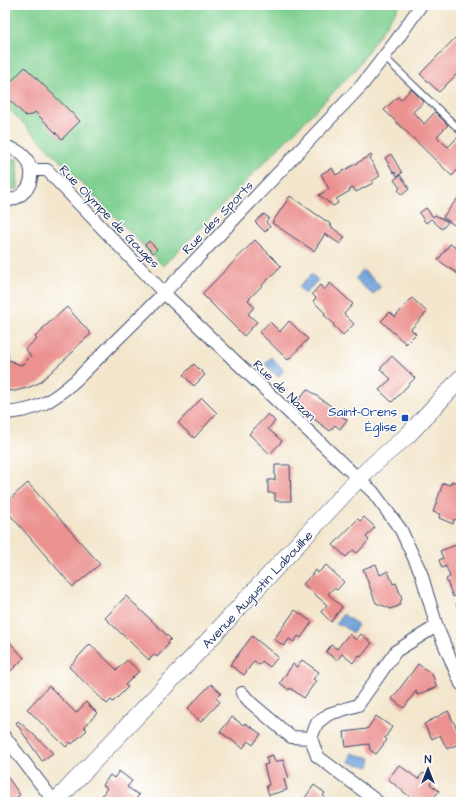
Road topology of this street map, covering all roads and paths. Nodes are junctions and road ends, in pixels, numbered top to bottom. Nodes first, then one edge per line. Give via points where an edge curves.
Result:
1 (421, 5) edge
2 (384, 57) junction
3 (461, 131) edge
4 (5, 147) edge
5 (31, 170) junction
6 (5, 201) edge
7 (164, 293) junction
8 (461, 378) edge
9 (5, 413) edge
10 (358, 479) junction
11 (437, 628) junction
12 (461, 684) edge
13 (242, 693) dead end
14 (5, 737) edge
15 (311, 738) junction
16 (50, 802) edge
17 (55, 802) edge
18 (378, 802) edge

1 - 2 street, Rue des Sports
2 - 3 lane
2 - 7 street, Rue des Sports via 362,85
4 - 5 street via 19,151 25,156
5 - 6 street via 29,186 24,192 12,200
5 - 7 street, Rue Olympe de Gouges via 47,170
7 - 9 street, Rue des Sports via 60,394 36,408
7 - 10 street, Rue de Nazan
8 - 10 street, Avenue Augustin Labouilhe via 408,436
10 - 11 street, Rue de Nazan via 373,492 401,530 421,573
10 - 17 street, Avenue Augustin Labouilhe
11 - 12 street, Rue de Nazan
11 - 15 street via 396,651 358,705 329,714 317,723
13 - 15 street via 291,737
14 - 16 street via 50,796
15 - 18 street via 317,756

